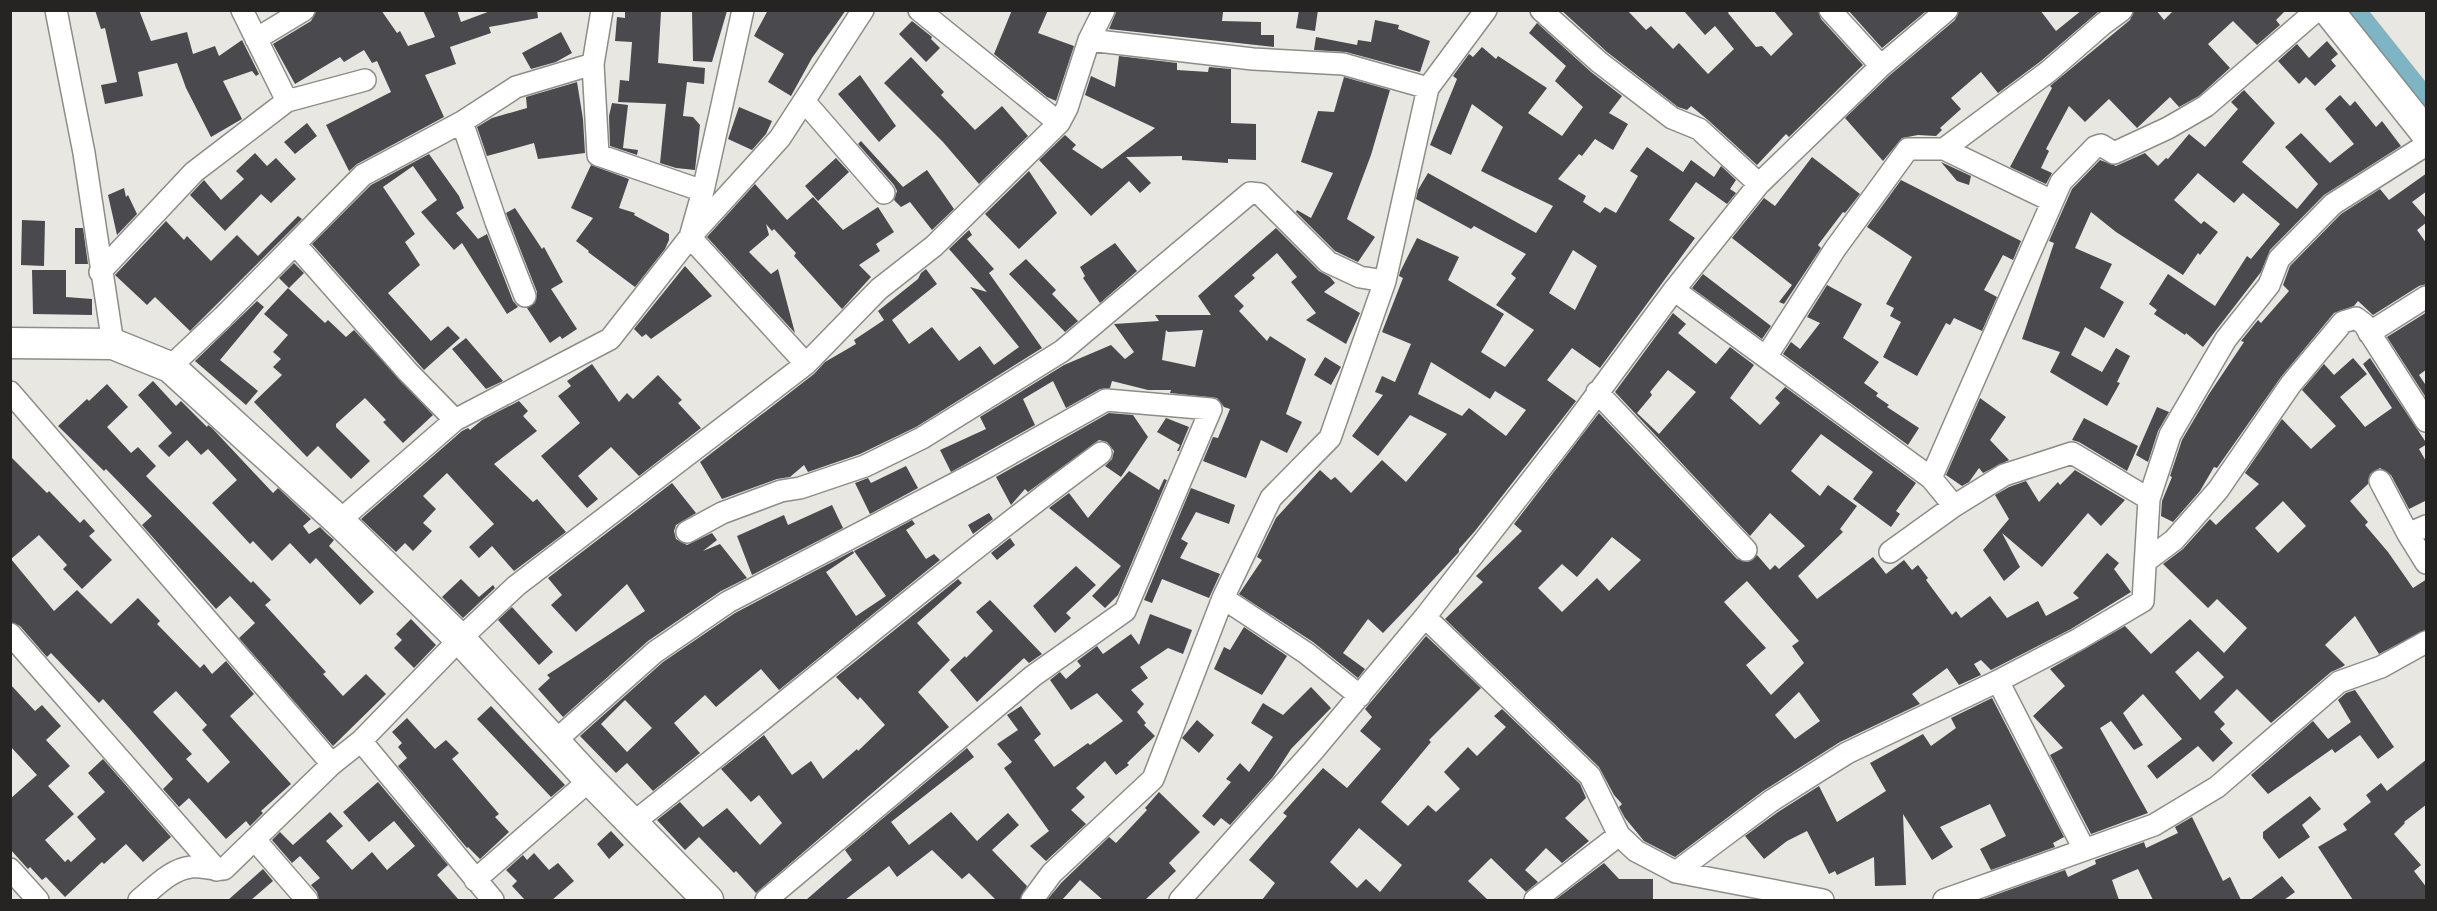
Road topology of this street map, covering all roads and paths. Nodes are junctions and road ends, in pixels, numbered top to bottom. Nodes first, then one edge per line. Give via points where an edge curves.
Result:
1 (56, 10) edge
2 (242, 10) edge
3 (303, 10) edge
4 (602, 10) edge
5 (742, 10) edge
6 (863, 10) edge
7 (919, 10) edge
8 (1104, 10) edge
9 (1486, 10) edge
10 (1541, 10) edge
11 (1830, 10) edge
12 (1947, 10) edge
13 (2122, 10) edge
14 (2317, 10) edge
15 (2328, 10) edge
16 (256, 39) junction
17 (1089, 40) junction
18 (593, 64) junction
19 (1881, 66) junction
20 (365, 80) dead end
21 (1428, 88) junction
22 (287, 101) junction
23 (804, 101) junction
24 (462, 122) junction
25 (1059, 123) junction
26 (2427, 133) edge
27 (2427, 145) edge
28 (1944, 149) junction
29 (1759, 184) junction
30 (703, 191) junction
31 (884, 193) dead end
32 (2052, 201) junction
33 (690, 237) junction
34 (295, 244) junction
35 (100, 272) junction
36 (1384, 282) junction
37 (1674, 290) junction
38 (525, 296) dead end
39 (2427, 297) edge
40 (2369, 333) junction
41 (10, 343) edge
42 (113, 344) junction
43 (1766, 357) junction
44 (806, 364) junction
45 (170, 367) junction
46 (10, 392) edge
47 (1597, 393) junction
48 (455, 420) junction
49 (2427, 422) edge
50 (1101, 453) dead end
51 (1931, 478) junction
52 (2380, 482) dead end
53 (2149, 499) junction
54 (1954, 506) junction
55 (339, 520) junction
56 (2417, 530) edge
57 (687, 532) dead end
58 (1746, 550) dead end
59 (1890, 552) dead end
60 (2146, 561) junction
61 (2427, 563) edge
62 (1223, 598) junction
63 (1425, 617) junction
64 (10, 634) edge
65 (460, 639) junction
66 (2427, 642) edge
67 (1998, 681) junction
68 (1360, 696) junction
69 (361, 741) junction
70 (555, 741) junction
71 (333, 764) junction
72 (590, 780) junction
73 (633, 822) junction
74 (1619, 835) junction
75 (255, 840) junction
76 (2084, 849) junction
77 (10, 869) edge
78 (217, 870) junction
79 (1676, 872) junction
80 (475, 880) junction
81 (38, 900) edge
82 (139, 900) edge
83 (307, 900) edge
84 (493, 900) edge
85 (708, 900) edge
86 (766, 900) edge
87 (1032, 900) edge
88 (1179, 900) edge
89 (1535, 900) edge
90 (1823, 900) edge
91 (1944, 900) edge

1 - 35 street via 84,153
2 - 16 street
3 - 16 street
4 - 18 street
5 - 30 street
6 - 23 street
7 - 25 street
8 - 17 street
9 - 21 street
10 - 29 street via 1599,62 1672,118 1699,129
11 - 19 street
12 - 19 street
13 - 28 street via 2049,71
14 - 32 street via 2206,106 2114,153 2101,145 2095,147 2061,182
15 - 26 street
16 - 22 street
17 - 21 street via 1253,59 1343,64
17 - 25 street
18 - 24 street via 516,87
18 - 30 street via 598,155
19 - 29 street
20 - 22 street
21 - 36 street
22 - 35 street via 194,172
23 - 31 street
23 - 33 street via 780,138
24 - 34 street via 363,175
24 - 38 street
25 - 44 street via 934,246 879,289
27 - 53 street via 2332,204 2279,259 2269,285 2226,339 2170,435
28 - 32 street
28 - 43 street via 1908,149 1835,249
29 - 37 street
30 - 33 street
32 - 51 street
33 - 44 street
33 - 48 street via 610,339
34 - 45 street
34 - 48 street
35 - 42 street
36 - 57 street via 1360,277 1328,262 1260,194 1250,193 1062,351 922,438 865,466 781,491 722,513
36 - 62 street via 1330,438 1271,498
37 - 43 street
37 - 47 street
39 - 40 street
40 - 49 street
40 - 60 street via 2355,318 2343,322 2291,384 2218,490 2174,540
41 - 42 street
42 - 45 street
43 - 51 street
44 - 65 street via 516,586
45 - 55 street
46 - 71 street
47 - 58 street
47 - 63 street
48 - 55 street
50 - 73 street via 954,565
51 - 54 street
52 - 56 street
53 - 54 street via 2072,453 2004,475
53 - 60 street
54 - 59 street
55 - 65 street
56 - 61 street
60 - 67 street via 2143,601
62 - 68 street via 1306,653
62 - 87 street via 1153,779 1052,873
63 - 68 street
63 - 74 street via 1590,776
64 - 78 street
65 - 69 street
65 - 70 street
66 - 76 street via 2381,667 2339,682 2217,787 2154,825
67 - 76 street
67 - 79 street via 1848,753 1771,801
68 - 88 street
69 - 71 street
69 - 80 street
70 - 72 street
70 - 86 street via 655,652 728,602 1106,400 1211,409 1125,611 1033,676
71 - 75 street
72 - 73 street
72 - 80 street
73 - 85 street
74 - 79 street via 1636,851
74 - 89 street
75 - 78 street via 224,869
75 - 83 street
76 - 91 street
77 - 81 street
78 - 82 street via 192,866 176,871
79 - 90 street
80 - 84 street

